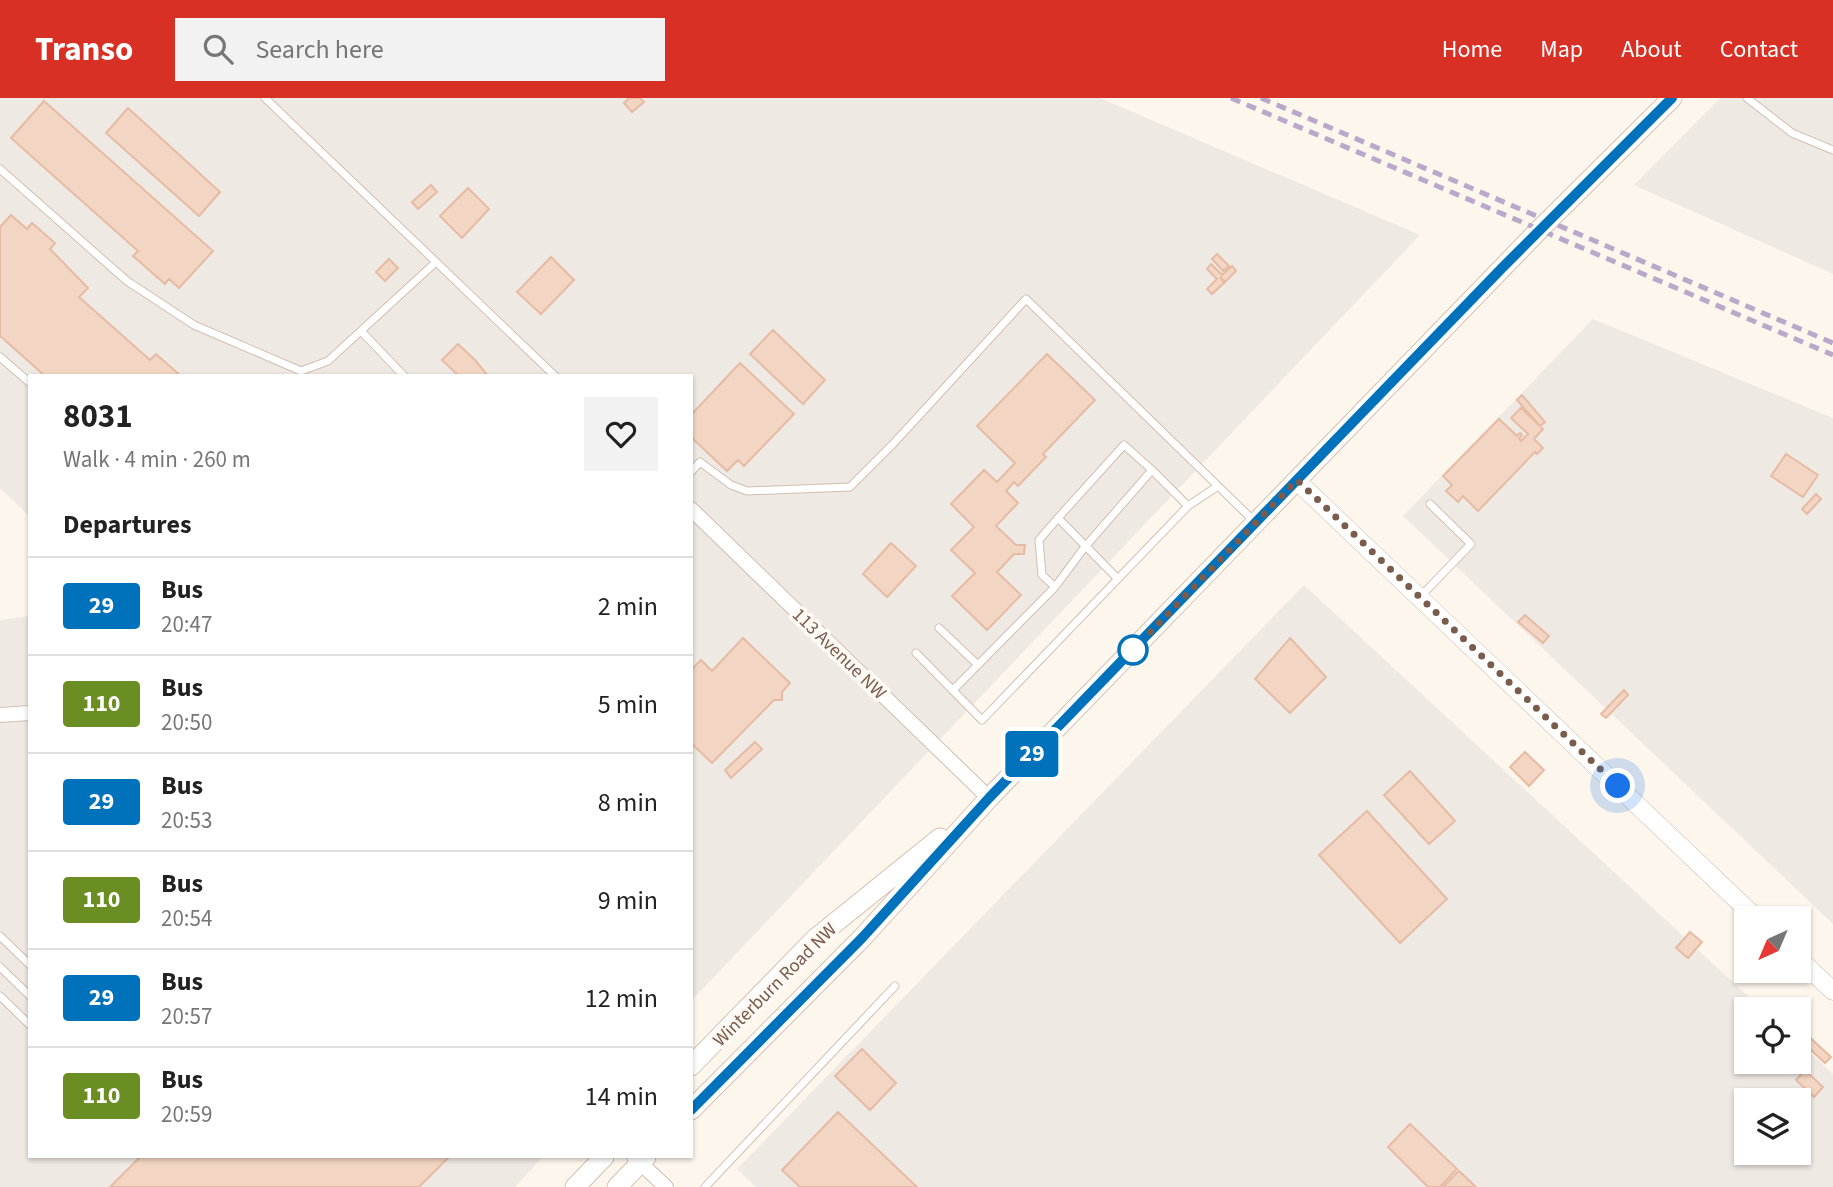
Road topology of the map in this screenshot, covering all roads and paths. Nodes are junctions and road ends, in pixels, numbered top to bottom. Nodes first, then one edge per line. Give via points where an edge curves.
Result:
1 (265, 98) edge
2 (1672, 98) edge
3 (1747, 98) edge
4 (1833, 150) edge
5 (0, 169) edge
6 (436, 262) junction
7 (362, 331) junction
8 (0, 357) edge
9 (402, 374) edge
10 (553, 374) edge
11 (28, 381) edge
12 (693, 470) edge
13 (1153, 470) junction
14 (1297, 480) junction
15 (1218, 486) junction
16 (1430, 504) dead end
17 (1188, 506) junction
18 (693, 511) edge
19 (1058, 518) junction
20 (1255, 523) junction
21 (1084, 548) junction
22 (1117, 578) junction
23 (1055, 587) junction
24 (1419, 597) junction
25 (939, 628) dead end
26 (916, 653) dead end
27 (978, 665) junction
28 (953, 690) junction
29 (28, 713) edge
30 (0, 715) edge
31 (989, 798) junction
32 (1743, 906) edge
33 (0, 936) edge
34 (28, 963) edge
35 (0, 967) edge
36 (1811, 970) edge
37 (895, 986) dead end
38 (1833, 991) edge
39 (28, 994) edge
40 (0, 996) edge
41 (28, 1024) edge
42 (693, 1064) edge
43 (693, 1108) edge
44 (603, 1158) edge
45 (640, 1159) edge
46 (575, 1187) edge
47 (617, 1187) edge
48 (666, 1187) edge
49 (705, 1187) edge

1 - 6 lane
2 - 14 main road, Winterburn Road NW
3 - 4 lane via 1792,133
5 - 7 lane via 127,281 194,325 301,371 328,361
6 - 7 lane
6 - 10 lane
7 - 9 lane
8 - 11 lane
12 - 15 lane via 701,462 747,491 849,486 1026,299
13 - 17 lane
13 - 19 lane via 1124,445
13 - 21 lane
14 - 20 main road, Winterburn Road NW
14 - 24 street
15 - 17 lane
15 - 20 lane
16 - 24 lane via 1471,544
17 - 22 lane
18 - 31 street, 113 Avenue NW
19 - 21 lane
19 - 23 lane via 1039,540 1042,575
20 - 31 main road, Winterburn Road NW
21 - 22 lane
21 - 23 lane
22 - 28 lane via 982,720
23 - 27 lane
24 - 32 street
25 - 27 lane
26 - 28 lane
27 - 28 lane
29 - 30 street
31 - 42 main road, Winterburn Road NW via 815,939
31 - 43 main road, Winterburn Road NW via 862,938
33 - 34 lane
35 - 39 lane
36 - 38 street
37 - 49 lane
40 - 41 lane
44 - 46 main road
45 - 47 main road
45 - 48 street

